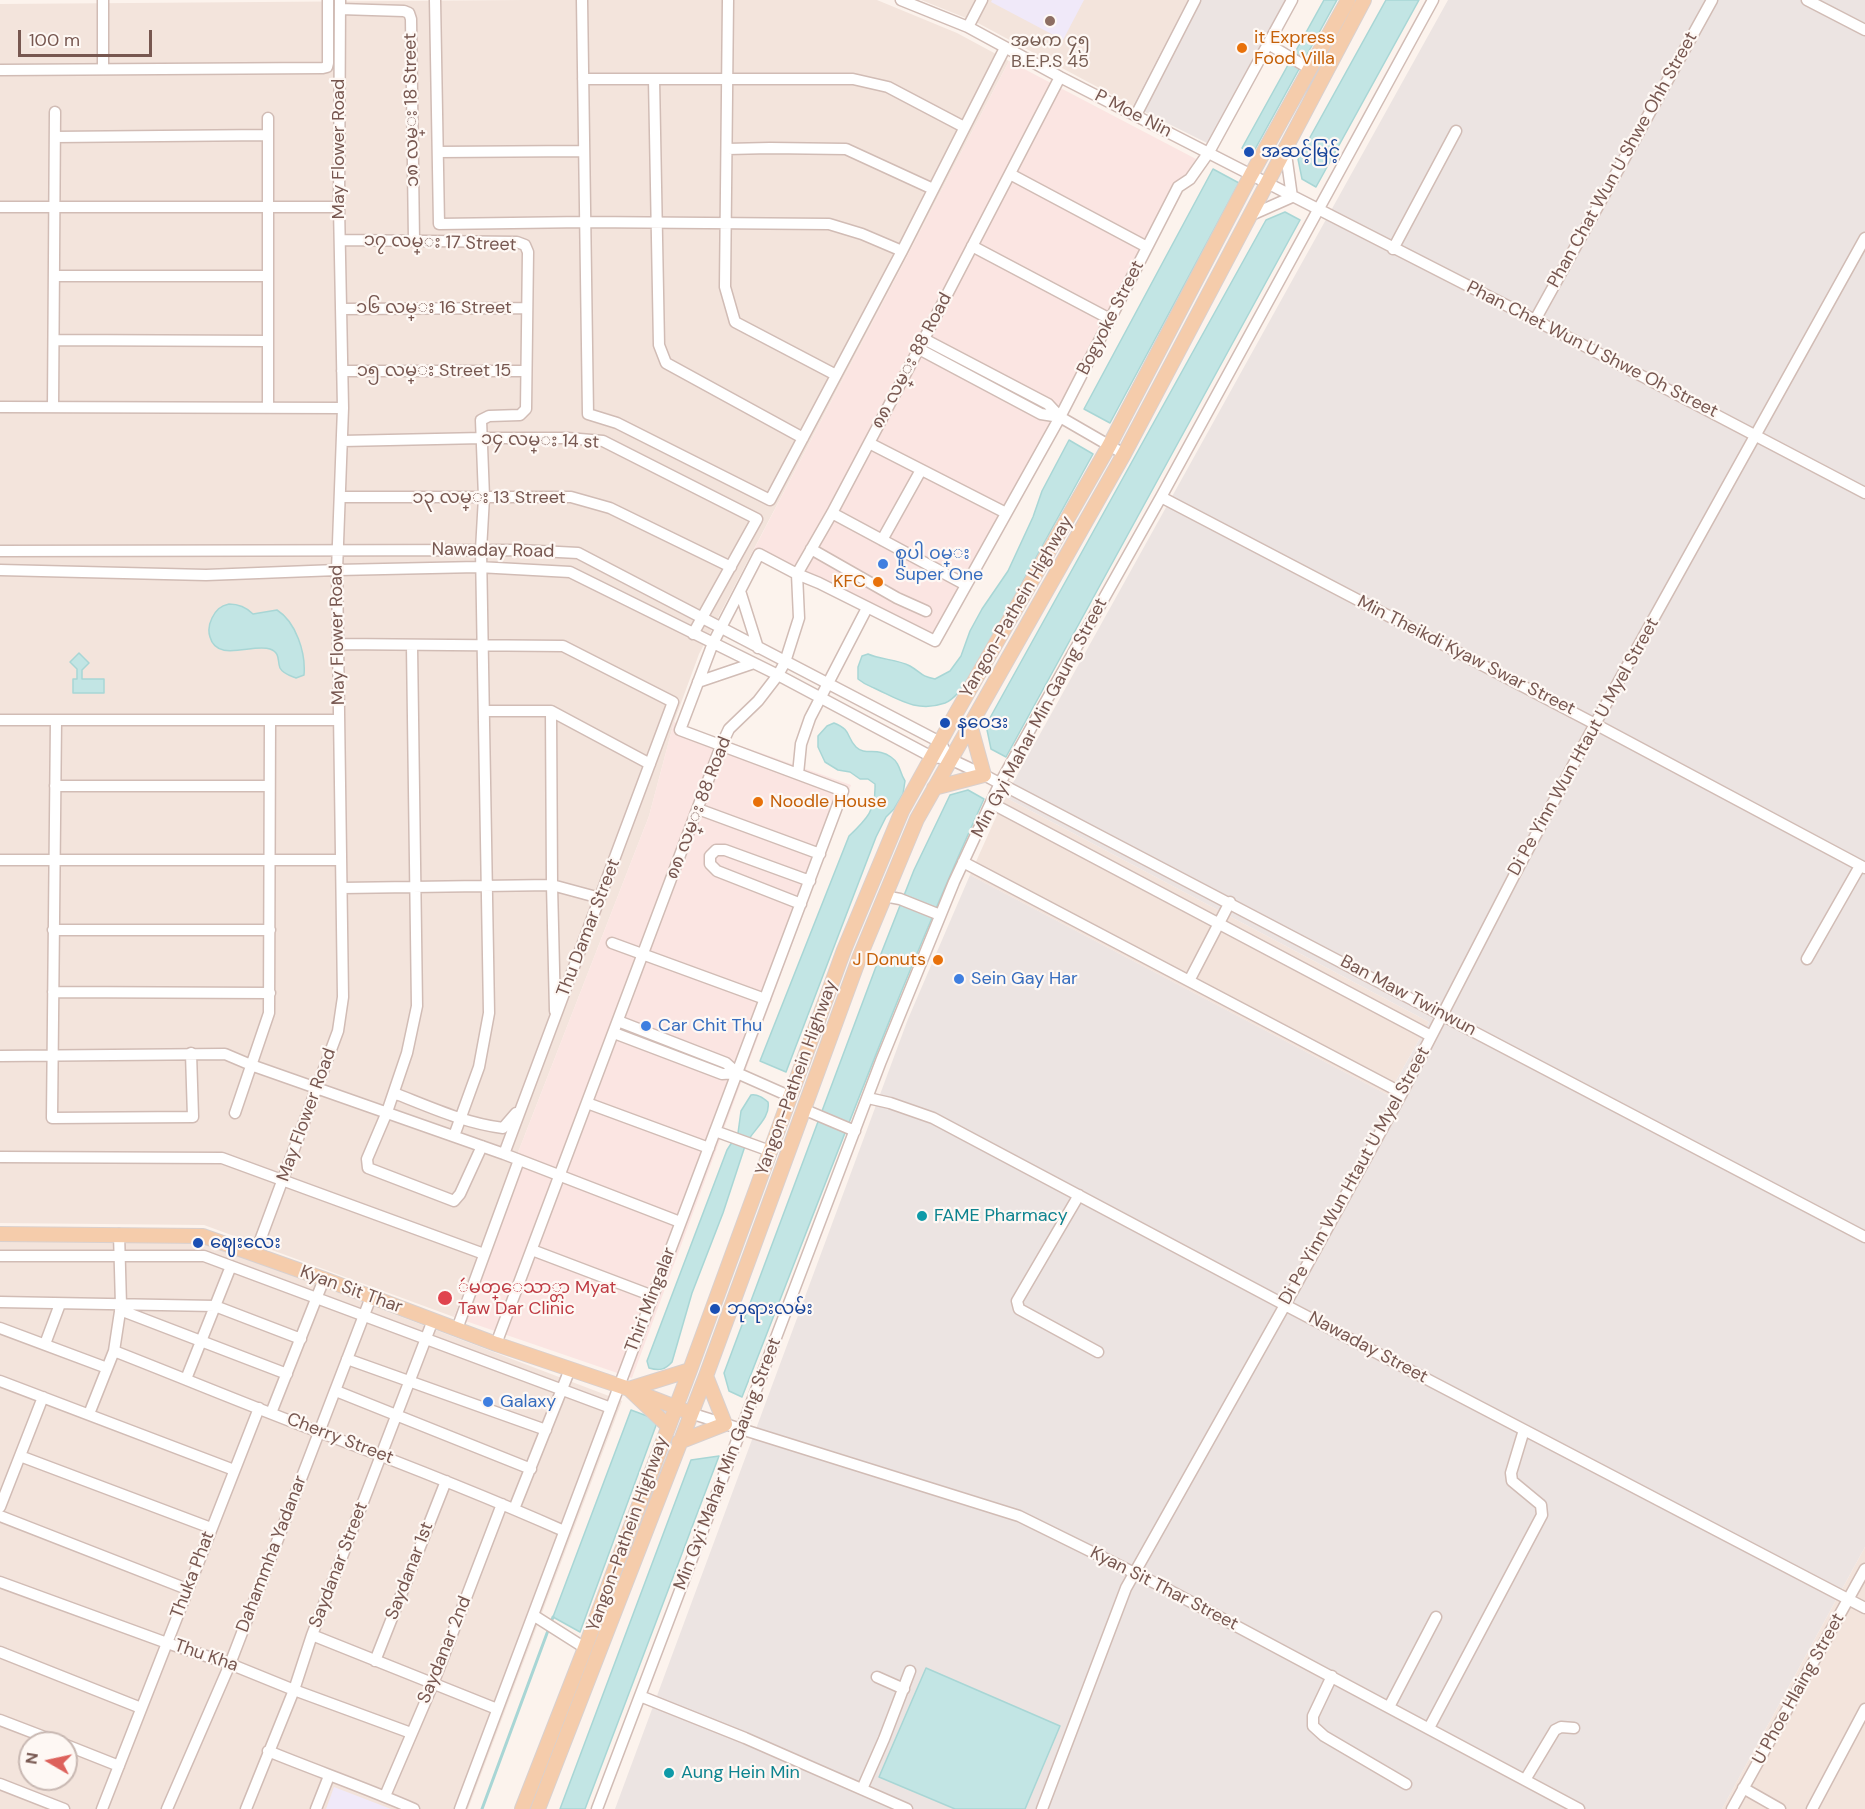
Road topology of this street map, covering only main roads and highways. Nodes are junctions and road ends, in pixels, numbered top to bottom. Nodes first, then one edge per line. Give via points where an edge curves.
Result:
1 (1348, 0) edge
2 (1364, 0) edge
3 (970, 724) junction
4 (934, 788) junction
5 (0, 1234) edge
6 (690, 1370) junction
7 (706, 1376) junction
8 (624, 1387) junction
9 (675, 1407) junction
10 (690, 1413) junction
11 (668, 1426) junction
12 (679, 1442) junction
13 (522, 1809) edge
14 (538, 1809) edge

1 - 6 main road, Yangon-Pathein Highway via 1308,68 1109,446 902,811 844,950
2 - 3 main road, Yangon-Pathein Highway via 1124,454
3 - 4 main road, Yangon-Pathein Highway
3 - 4 main road via 984,775
4 - 7 main road, Yangon-Pathein Highway via 917,819 860,956
5 - 8 main road, Kyan Sit Thar via 203,1236
6 - 8 main road
6 - 9 main road, Yangon-Pathein Highway
7 - 10 main road, Yangon-Pathein Highway
7 - 12 main road via 725,1424
8 - 9 main road, Kyan Sit Thar
8 - 11 main road
9 - 10 main road, Kyan Sit Thar
9 - 11 main road, Yangon-Pathein Highway
10 - 12 main road, Yangon-Pathein Highway
11 - 13 main road, Yangon-Pathein Highway
12 - 14 main road, Yangon-Pathein Highway

